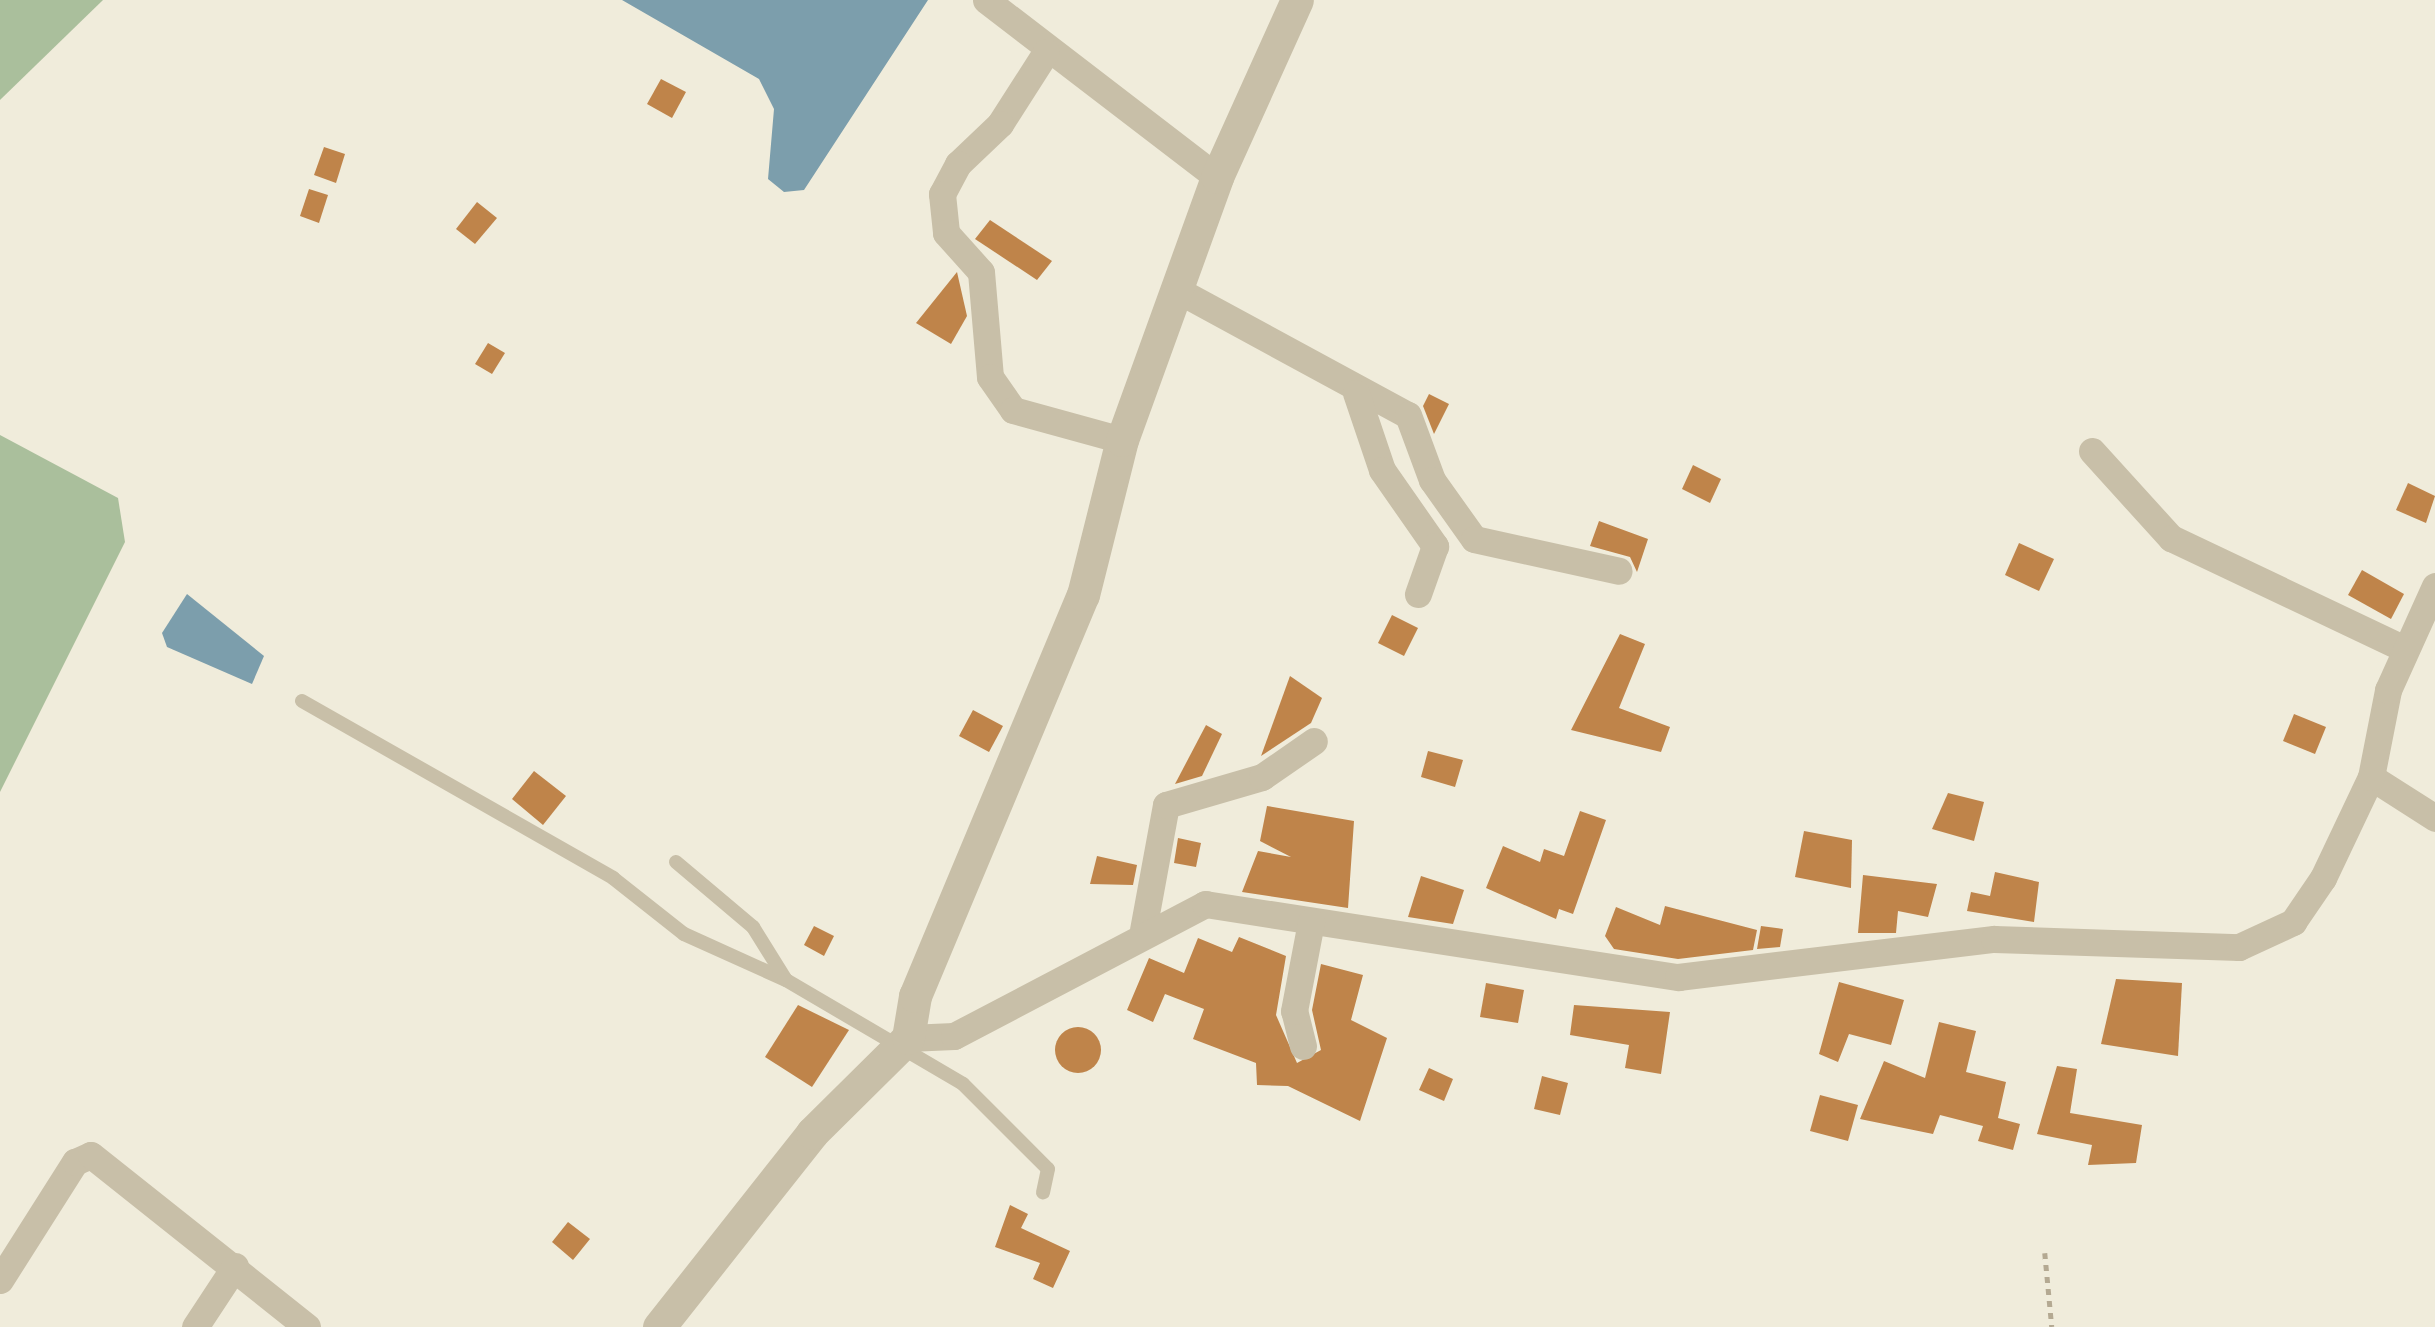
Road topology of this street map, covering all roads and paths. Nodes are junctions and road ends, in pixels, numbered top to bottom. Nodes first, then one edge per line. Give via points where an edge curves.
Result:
1 (986, 0) edge
2 (1298, 0) edge
3 (1046, 52) junction
4 (1217, 177) junction
5 (1181, 292) junction
6 (1356, 393) junction
7 (1122, 440) junction
8 (2092, 451) dead end
9 (1619, 571) dead end
10 (2435, 586) edge
11 (1418, 594) dead end
12 (2405, 649) junction
13 (302, 701) dead end
14 (1314, 741) dead end
15 (2371, 776) junction
16 (2435, 818) edge
17 (676, 862) dead end
18 (1311, 922) junction
19 (1143, 930) junction
20 (786, 980) junction
21 (902, 1044) junction
22 (1303, 1046) dead end
23 (1043, 1192) dead end
24 (2044, 1253) dead end
25 (236, 1266) junction
26 (0, 1280) edge
27 (195, 1327) edge
28 (307, 1327) edge
29 (659, 1327) edge
30 (2052, 1327) edge

1 - 3 street
2 - 4 street
3 - 4 street
3 - 7 street via 1000,124 958,164 942,194 946,233 981,272 990,377 1013,410
4 - 5 street
5 - 6 street
5 - 7 street
6 - 9 street via 1419,424 1432,480 1474,539
6 - 11 street via 1382,470 1435,546
7 - 21 street via 1083,595
8 - 12 street via 2171,538
10 - 12 street
12 - 15 street
13 - 20 lane via 613,878 684,934
14 - 19 street via 1262,777 1166,805
15 - 16 street
15 - 18 street via 2307,906 2272,937 2239,946 1994,939 1678,977
17 - 20 lane via 753,928
18 - 19 street via 1205,904
18 - 22 street via 1294,1011
19 - 21 street via 954,1036
20 - 21 lane
21 - 23 lane via 946,1070 1018,1135 1048,1169
21 - 29 street via 812,1133
24 - 30 path
25 - 26 street via 91,1154 75,1162
25 - 27 street
25 - 28 street

